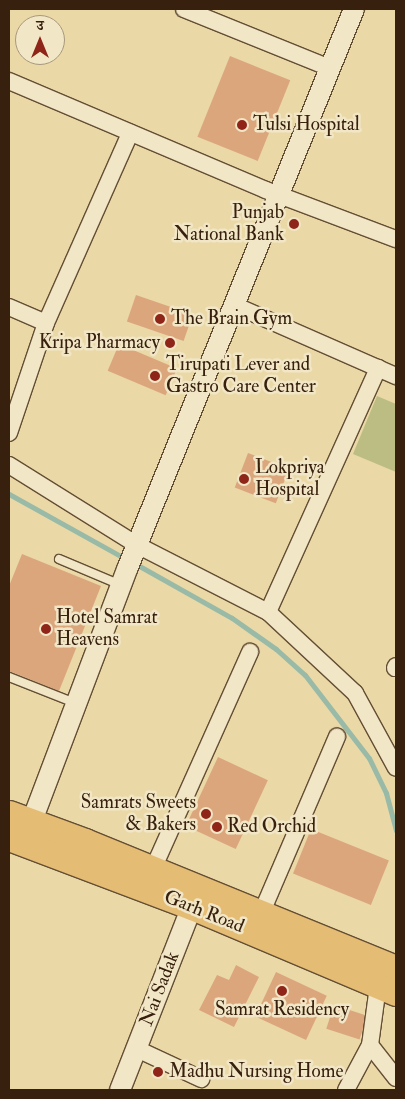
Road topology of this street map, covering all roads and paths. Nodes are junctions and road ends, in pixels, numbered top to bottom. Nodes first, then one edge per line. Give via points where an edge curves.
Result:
1 (184, 9) edge
2 (354, 9) edge
3 (330, 68) junction
4 (9, 81) edge
5 (130, 133) junction
6 (278, 195) junction
7 (396, 239) edge
8 (234, 305) junction
9 (9, 307) edge
10 (46, 323) junction
11 (378, 368) junction
12 (396, 376) edge
13 (9, 433) edge
14 (9, 464) edge
15 (137, 545) junction
16 (59, 559) dead end
17 (125, 576) junction
18 (268, 612) junction
19 (250, 652) dead end
20 (9, 677) edge
21 (76, 703) junction
22 (337, 737) dead end
23 (396, 768) edge
24 (9, 813) edge
25 (22, 834) edge
26 (153, 869) junction
27 (196, 897) junction
28 (261, 914) junction
29 (388, 980) edge
30 (370, 1045) junction
31 (137, 1049) junction
32 (396, 1078) edge
33 (201, 1079) dead end
34 (120, 1090) edge
35 (346, 1090) edge

1 - 3 street
2 - 3 street
3 - 6 street
4 - 5 street
5 - 6 street
5 - 10 street
6 - 7 street
6 - 8 street
8 - 11 street
8 - 15 street
9 - 10 street
10 - 13 street
11 - 12 street
11 - 18 street
14 - 15 street
15 - 17 street
15 - 18 street
16 - 17 lane
17 - 21 street
18 - 23 street via 355,693
19 - 26 street
20 - 21 lane
21 - 25 street
22 - 28 street
24 - 25 main road, Garh Road
25 - 26 main road, Garh Road
25 - 27 main road, Garh Road
26 - 27 main road, Garh Road
27 - 28 main road, Garh Road
27 - 29 main road, Garh Road
27 - 31 street, Nai Sadak
28 - 29 main road, Garh Road
29 - 30 street
30 - 32 street
30 - 35 street
31 - 33 street
31 - 34 street, Nai Sadak

